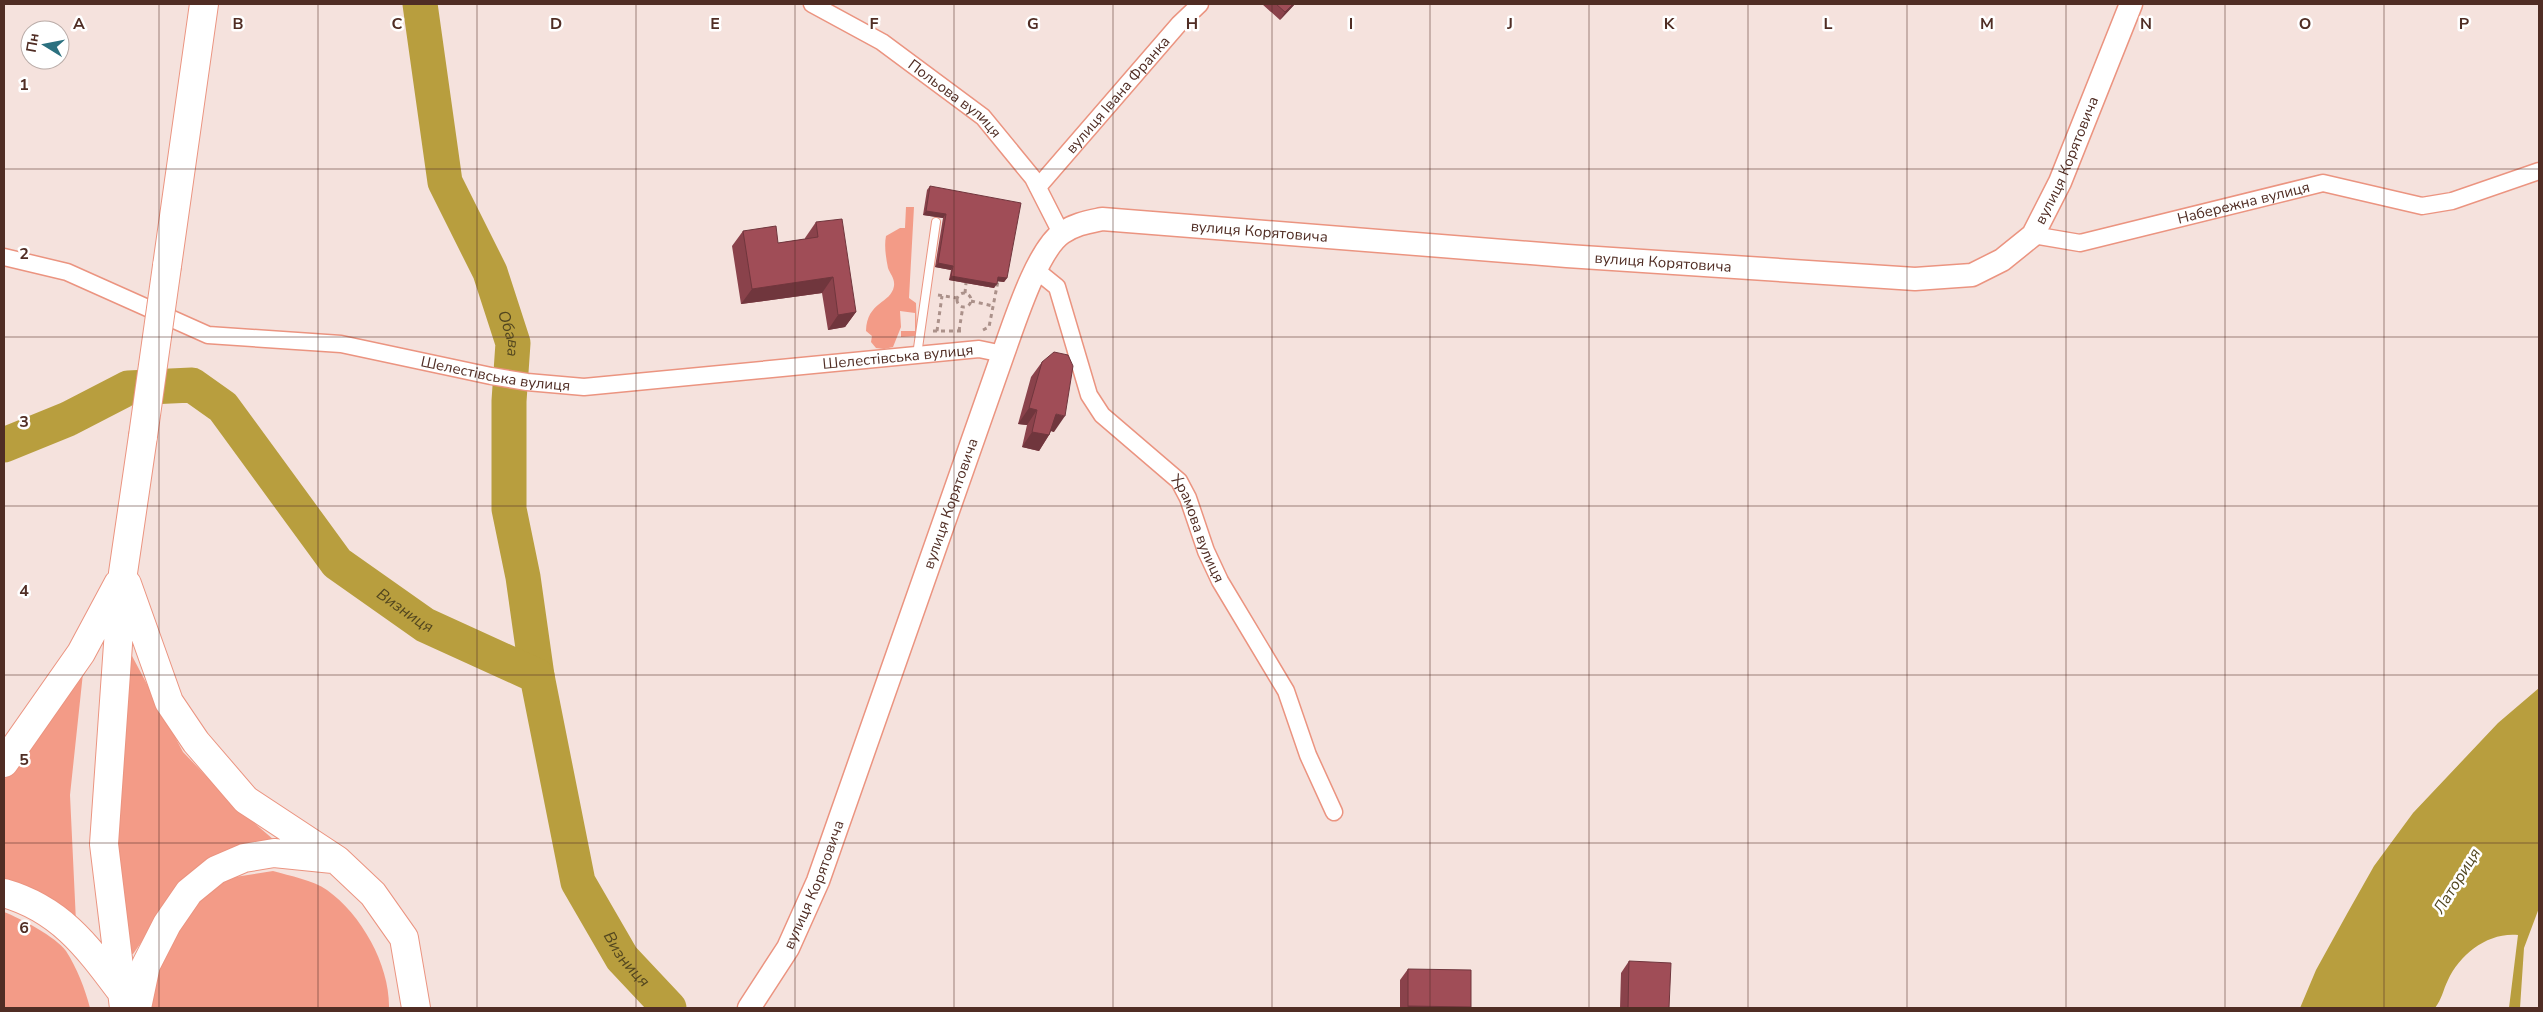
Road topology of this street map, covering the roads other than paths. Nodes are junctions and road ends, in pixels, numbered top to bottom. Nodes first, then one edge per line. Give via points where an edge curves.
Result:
1 (204, 4) edge
2 (812, 4) edge
3 (1200, 4) edge
4 (2131, 4) edge
5 (2539, 171) edge
6 (1038, 187) junction
7 (936, 222) dead end
8 (1061, 233) junction
9 (2033, 235) junction
10 (4, 257) edge
11 (1036, 270) junction
12 (1003, 354) junction
13 (917, 355) junction
14 (123, 573) junction
15 (4, 764) edge
16 (1334, 812) dead end
17 (337, 860) junction
18 (4, 893) edge
19 (127, 1002) edge
20 (416, 1008) edge
21 (751, 1008) edge

1 - 14 highway, bridge
2 - 6 street, Польова вулиця via 882,42 983,117
3 - 6 street, вулиця Івана Франка
4 - 9 main road, вулиця Корятовича via 2060,182
5 - 9 street, Набережна вулиця via 2452,201 2422,206 2323,183 2080,243
6 - 8 street, Польова вулиця
7 - 13 lane
8 - 9 main road, вулиця Корятовича via 1082,222 1102,220 1914,279 1972,275 2002,260
8 - 11 main road, вулиця Корятовича
10 - 13 street, Шелестівська вулиця via 67,272 208,335 342,344 526,382 584,387
11 - 12 main road, вулиця Корятовича
11 - 16 street, Храмова вулиця via 1057,287 1089,395 1102,415 1179,481 1220,581 1286,691 1308,755
12 - 13 street, Шелестівська вулиця via 979,349
12 - 21 main road, вулиця Корятовича via 818,881 788,948
14 - 15 highway via 81,654
14 - 17 highway via 169,702 196,742 246,800
14 - 19 highway via 104,844
17 - 19 highway via 274,853 244,858 216,870 189,892 167,924
17 - 20 highway via 373,894 404,938
18 - 19 highway via 24,899 68,927 84,943

